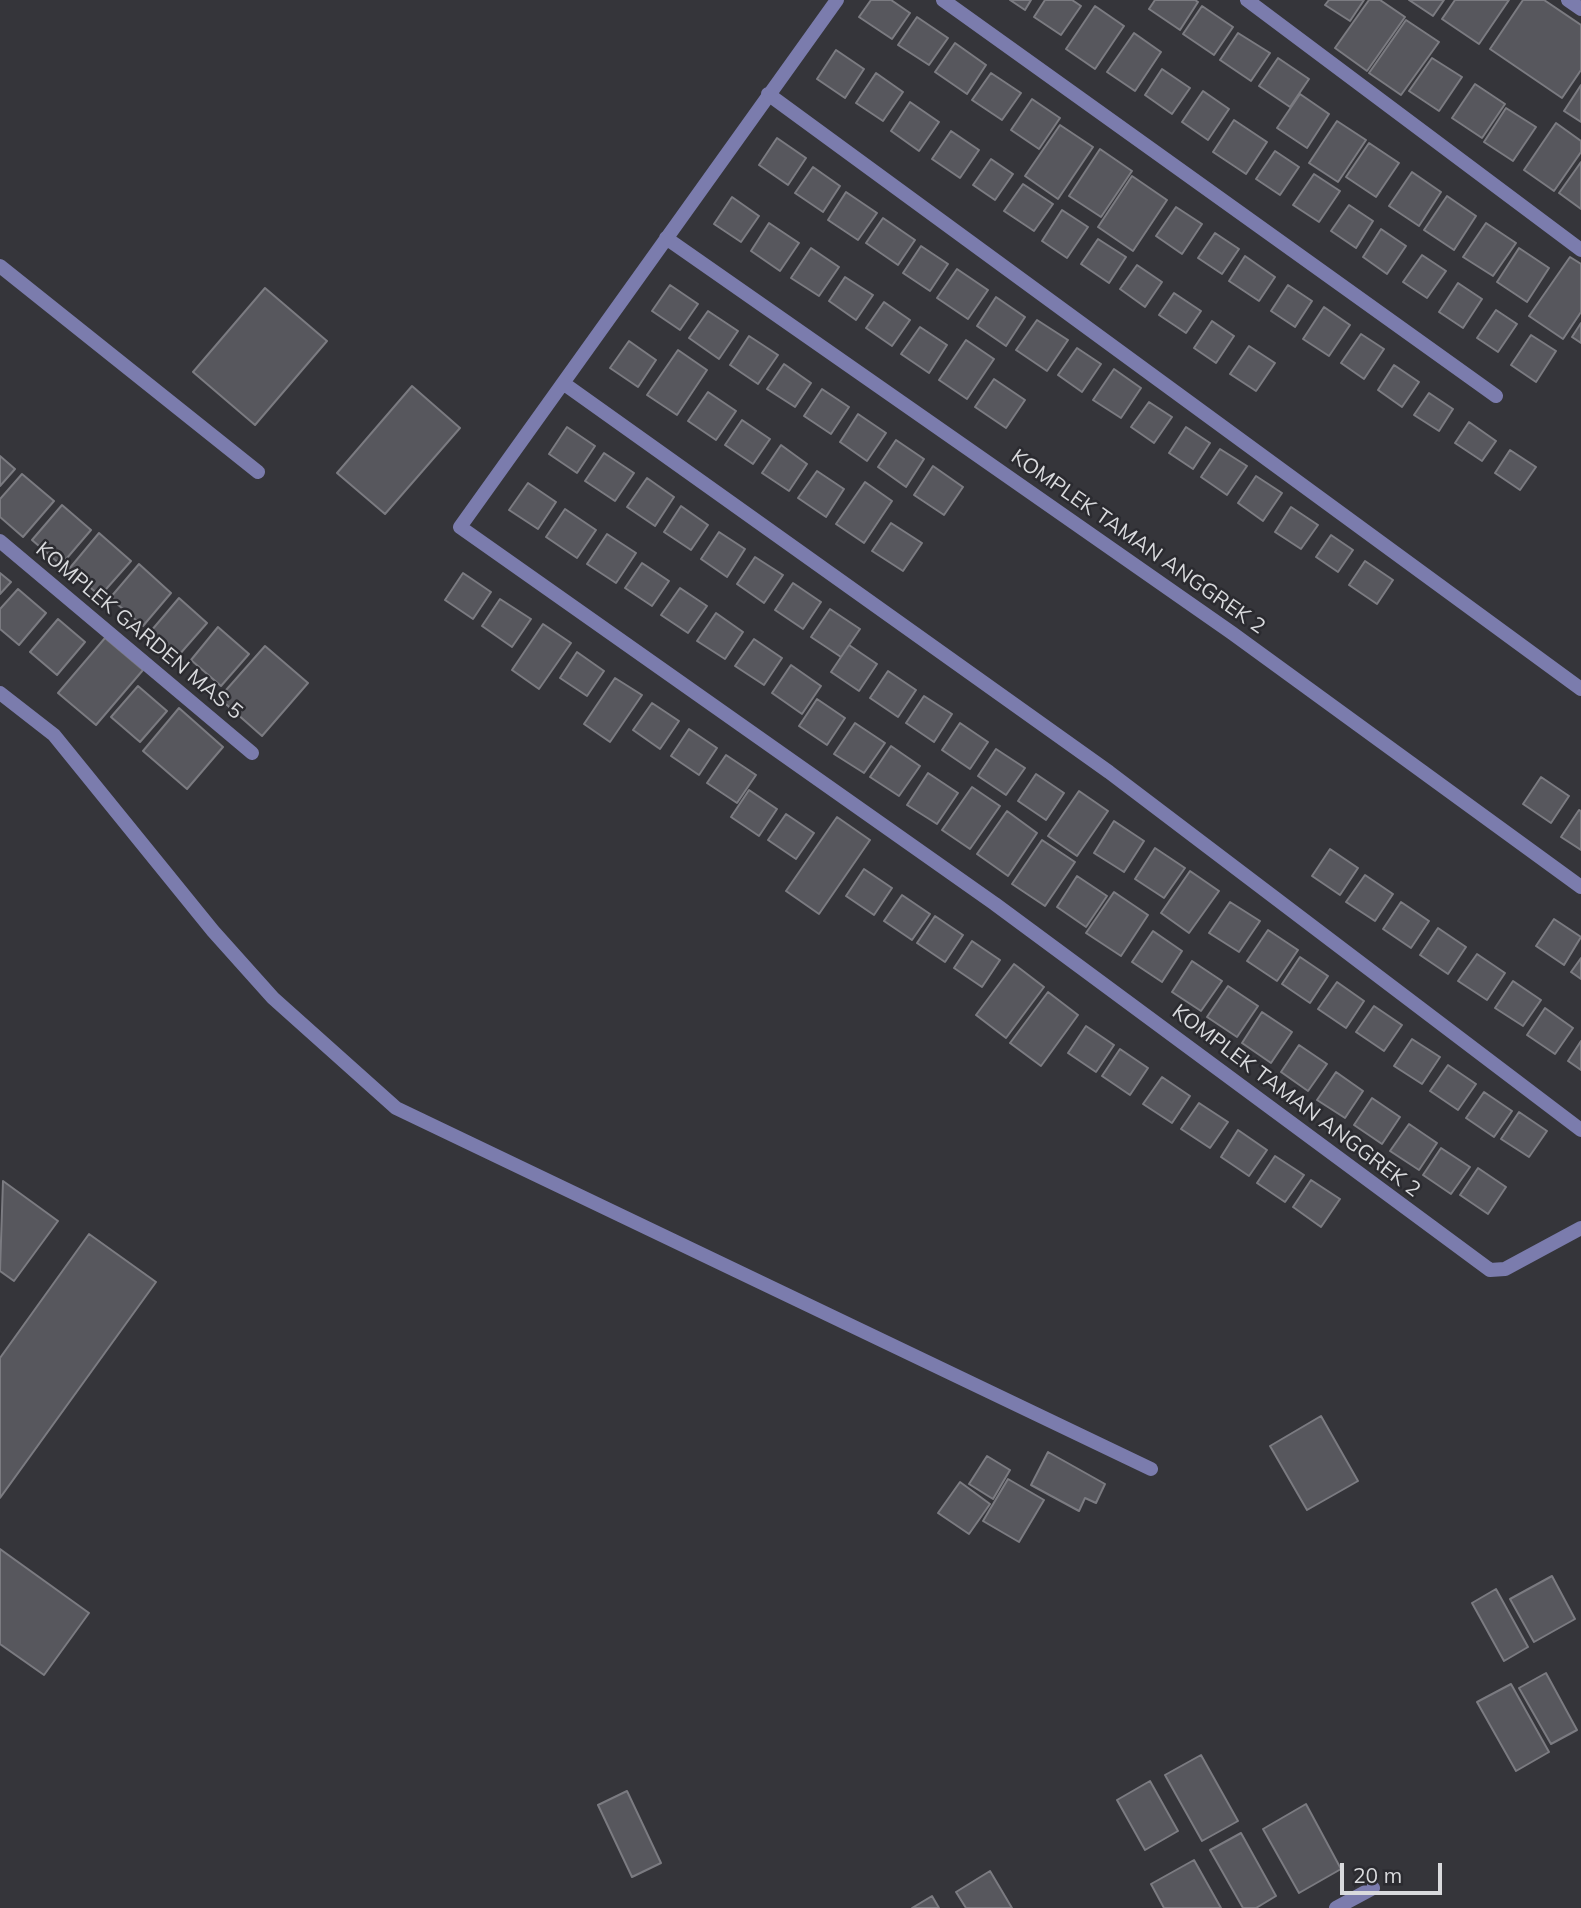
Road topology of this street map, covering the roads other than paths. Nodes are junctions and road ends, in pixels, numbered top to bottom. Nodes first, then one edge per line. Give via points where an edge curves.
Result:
1 (837, 0) edge
2 (943, 0) edge
3 (1247, 0) edge
4 (1568, 0) edge
5 (1581, 9) edge
6 (768, 94) junction
7 (666, 238) junction
8 (1581, 250) edge
9 (0, 266) edge
10 (563, 383) junction
11 (1496, 396) dead end
12 (258, 472) dead end
13 (0, 541) edge
14 (1581, 689) edge
15 (0, 693) edge
16 (251, 753) dead end
17 (1581, 887) edge
18 (1581, 1130) edge
19 (1581, 1228) edge
20 (1151, 1469) dead end
21 (1373, 1888) dead end
22 (1336, 1908) edge

1 - 6 street
2 - 11 street
3 - 8 street
4 - 5 street
6 - 7 street
6 - 14 street
7 - 10 street
7 - 17 street, KOMPLEK TAMAN ANGGREK 2 via 1231,633
9 - 12 street
10 - 18 street via 1109,772
10 - 19 street, KOMPLEK TAMAN ANGGREK 2 via 460,527 995,904 1490,1270 1505,1269
13 - 16 street, KOMPLEK GARDEN MAS 5
15 - 20 street via 54,735 273,998 396,1108
21 - 22 street

